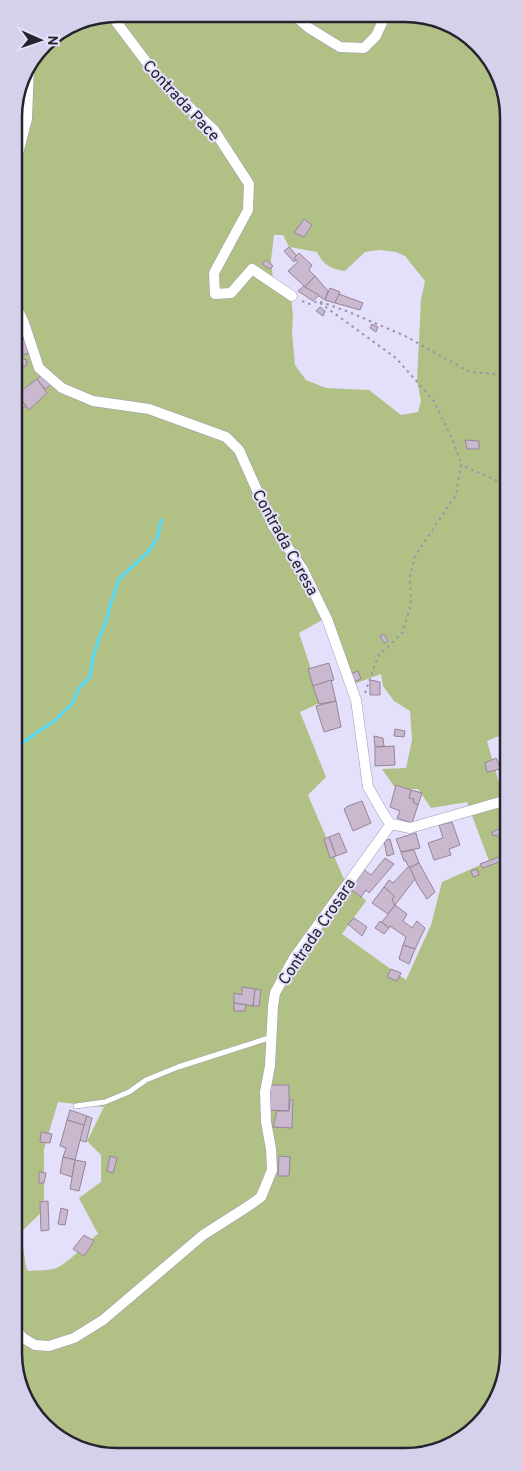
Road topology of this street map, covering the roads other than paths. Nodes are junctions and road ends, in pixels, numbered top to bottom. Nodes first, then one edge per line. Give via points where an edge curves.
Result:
1 (302, 22) edge
2 (382, 22) edge
3 (117, 23) edge
4 (28, 88) edge
5 (23, 132) edge
6 (292, 296) road end
7 (23, 321) edge
8 (499, 802) edge
9 (392, 824) junction
10 (272, 1037) junction
11 (76, 1106) dead end
12 (22, 1336) edge

1 - 2 street via 340,47 364,48 376,36
3 - 6 street, Contrada Pace via 160,80 214,130 249,184 248,210 214,273 215,294 231,293 252,269
4 - 5 street
7 - 9 street, Contrada Ceresa via 40,368 62,388 93,400 149,409 226,437 239,450 273,526 302,568 327,619 356,700 368,787
8 - 9 street via 410,828
9 - 10 street, Contrada Crosara via 279,982 273,1006
10 - 11 lane via 178,1067 105,1102
10 - 12 street, Contrada Crosara via 265,1092 272,1170 261,1197 203,1235 103,1320 74,1338 49,1346 36,1345

